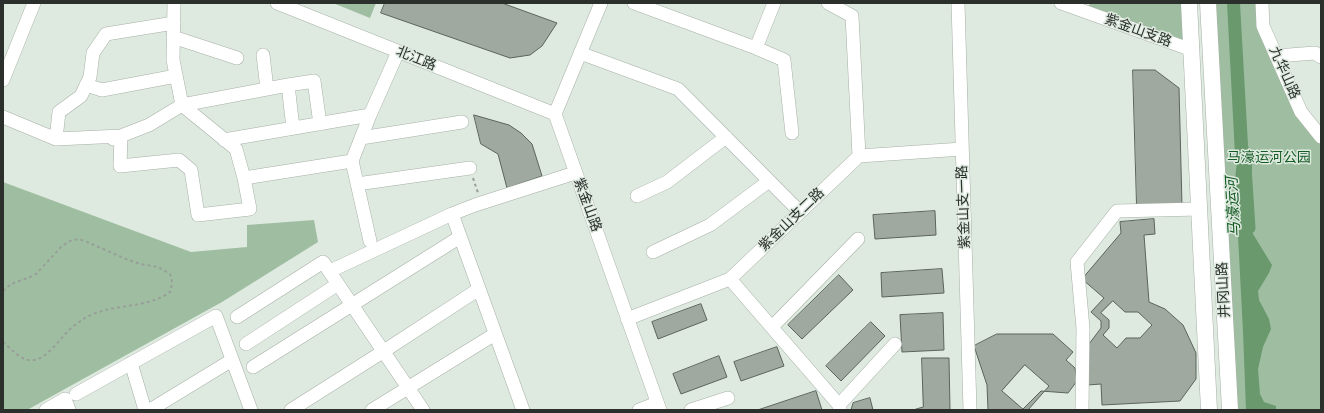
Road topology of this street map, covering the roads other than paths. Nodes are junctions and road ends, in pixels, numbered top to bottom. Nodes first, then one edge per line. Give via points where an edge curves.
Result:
1 (34, 3) edge
2 (174, 3) edge
3 (277, 3) edge
4 (601, 3) edge
5 (634, 3) edge
6 (774, 3) edge
7 (828, 3) edge
8 (958, 3) edge
9 (1061, 3) edge
10 (1189, 3) edge
11 (1208, 3) edge
12 (1262, 3) edge
13 (174, 23) junction
14 (174, 37) junction
15 (756, 48) junction
16 (1192, 50) junction
17 (398, 52) junction
18 (580, 53) junction
19 (263, 55) dead end
20 (1276, 56) junction
21 (1321, 57) edge
22 (236, 58) dead end
23 (176, 76) junction
24 (3, 80) edge
25 (86, 85) junction
26 (288, 85) junction
27 (267, 89) junction
28 (182, 105) junction
29 (555, 114) junction
30 (370, 115) junction
31 (3, 117) edge
32 (462, 122) dead end
33 (320, 124) junction
34 (293, 128) junction
35 (792, 133) dead end
36 (121, 136) junction
37 (726, 137) junction
38 (1321, 137) edge
39 (56, 138) junction
40 (361, 138) junction
41 (224, 140) junction
42 (96, 145) dead end
43 (962, 149) junction
44 (859, 156) junction
45 (352, 161) junction
46 (470, 168) road end
47 (576, 173) junction
48 (244, 178) junction
49 (770, 181) junction
50 (357, 184) junction
51 (637, 196) dead end
52 (1199, 209) junction
53 (800, 212) junction
54 (452, 214) junction
55 (460, 237) junction
56 (858, 239) dead end
57 (370, 241) dead end
58 (653, 252) dead end
59 (326, 266) junction
60 (730, 279) junction
61 (338, 284) junction
62 (479, 288) junction
63 (352, 304) junction
64 (237, 318) dead end
65 (628, 320) junction
66 (772, 327) junction
67 (495, 334) junction
68 (246, 344) dead end
69 (895, 344) dead end
70 (384, 351) junction
71 (232, 360) junction
72 (131, 363) junction
73 (253, 367) dead end
74 (408, 388) junction
75 (728, 398) dead end
76 (70, 401) edge
77 (658, 407) edge
78 (840, 407) edge
79 (46, 410) edge
80 (145, 410) edge
81 (150, 410) edge
82 (251, 410) edge
83 (291, 410) edge
84 (372, 410) edge
85 (423, 410) edge
86 (523, 410) edge
87 (639, 410) edge
88 (691, 410) edge
89 (970, 410) edge
90 (1082, 410) edge
91 (1209, 410) edge
92 (1230, 410) edge

1 - 24 street
2 - 13 street
3 - 17 street, 北江路
4 - 18 street
5 - 15 street
6 - 15 street
7 - 44 street via 852,16
8 - 43 street, 紫金山支一路
9 - 16 street, 紫金山支路
10 - 16 main road, 井冈山路
11 - 92 main road, 井冈山路
12 - 20 street, 九华山路 via 1263,26
13 - 14 street
13 - 25 street via 106,34 93,52 90,78
14 - 22 street
14 - 23 street via 173,60
15 - 35 street via 784,60
16 - 52 main road, 井冈山路
17 - 29 street, 北江路
17 - 30 street
18 - 29 street
18 - 37 street via 678,89
19 - 27 street
20 - 21 street via 1315,53
20 - 38 street, 九华山路 via 1301,112
23 - 25 street via 102,90
23 - 28 street
25 - 39 street via 81,96 60,112
26 - 27 street
26 - 33 street via 314,81
26 - 34 street
27 - 28 street
28 - 36 street via 149,125
28 - 41 street
29 - 47 street, 紫金山路
30 - 33 street
30 - 40 street
31 - 39 street
32 - 40 street
33 - 34 street
34 - 41 street
36 - 39 street
36 - 42 street
36 - 48 street via 120,166 179,160 191,170 198,215 250,209
37 - 49 street
37 - 51 street via 667,182
40 - 45 street
41 - 48 street via 236,149
43 - 44 street
43 - 89 street, 紫金山支一路
44 - 53 street, 紫金山支二路
45 - 48 street
45 - 50 street
46 - 50 street
47 - 54 street
47 - 65 street, 紫金山路
49 - 53 street
49 - 58 street via 710,225
50 - 57 street
52 - 90 street via 1117,211 1076,262 1083,328
52 - 91 main road, 井冈山路
53 - 60 street, 紫金山支二路
54 - 55 street
54 - 59 street
55 - 62 street
55 - 63 street
56 - 66 street
59 - 61 street
59 - 64 street
60 - 65 street, 紫金山支二路
60 - 66 street
61 - 63 street
61 - 68 street
62 - 67 street
62 - 70 street
63 - 70 street
63 - 73 street
65 - 77 street, 紫金山路
66 - 78 street
67 - 74 street
67 - 86 street
69 - 78 street
70 - 74 street
70 - 83 street
71 - 72 street via 216,316
71 - 81 street
71 - 82 street
72 - 76 street
72 - 80 street
74 - 84 street
74 - 85 street
75 - 88 street
76 - 79 street
77 - 87 street

